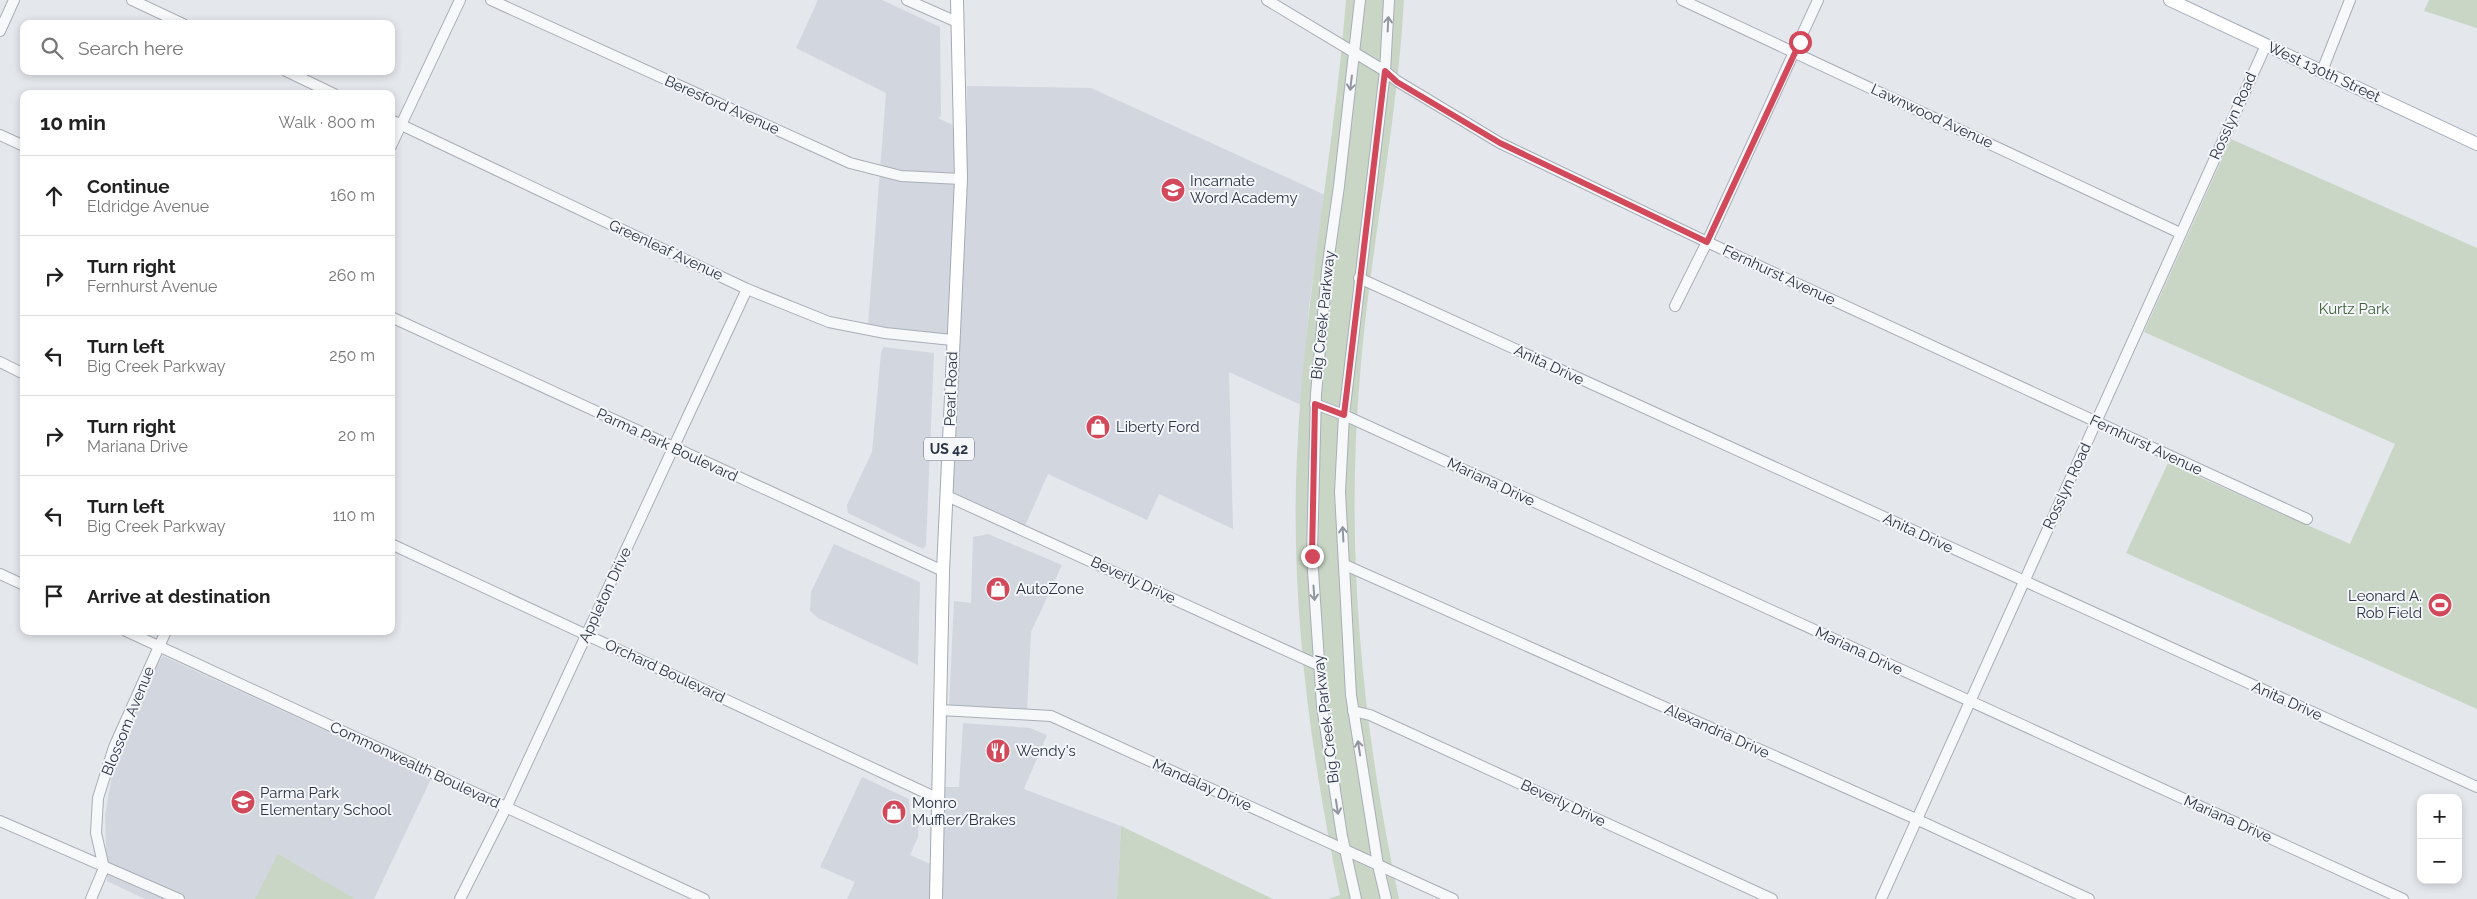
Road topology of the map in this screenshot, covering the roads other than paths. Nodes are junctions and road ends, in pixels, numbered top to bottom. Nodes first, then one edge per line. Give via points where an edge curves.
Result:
1 (14, 0) edge
2 (132, 0) edge
3 (460, 0) edge
4 (491, 0) edge
5 (907, 0) edge
6 (957, 0) edge
7 (1267, 0) edge
8 (1360, 0) edge
9 (1389, 0) edge
10 (1682, 0) edge
11 (1818, 0) edge
12 (2170, 0) edge
13 (2350, 0) edge
14 (174, 20) edge
15 (957, 22) junction
16 (0, 31) edge
17 (2266, 45) junction
18 (1795, 52) junction
19 (1354, 54) junction
20 (1385, 71) junction
21 (2322, 71) junction
22 (294, 75) edge
23 (326, 90) edge
24 (395, 122) edge
25 (401, 125) junction
26 (0, 135) edge
27 (395, 138) edge
28 (20, 144) edge
29 (2477, 144) edge
30 (961, 178) junction
31 (2180, 234) junction
32 (1707, 242) junction
33 (1359, 278) junction
34 (747, 289) junction
35 (1675, 306) dead end
36 (395, 319) edge
37 (952, 340) junction
38 (0, 362) edge
39 (20, 372) edge
40 (1315, 404) junction
41 (1344, 415) junction
42 (2097, 422) junction
43 (673, 448) junction
44 (947, 496) junction
45 (2306, 519) dead end
46 (395, 546) edge
47 (1345, 565) junction
48 (943, 571) junction
49 (0, 574) edge
50 (2022, 581) junction
51 (20, 583) edge
52 (135, 635) edge
53 (164, 635) edge
54 (586, 635) junction
55 (159, 646) junction
56 (1318, 665) junction
57 (1969, 701) junction
58 (940, 710) junction
59 (1353, 712) junction
60 (2477, 787) edge
61 (939, 799) junction
62 (506, 808) junction
63 (1916, 819) junction
64 (0, 821) edge
65 (1346, 850) junction
66 (1378, 865) junction
67 (104, 868) junction
68 (91, 899) edge
69 (179, 899) edge
70 (460, 899) edge
71 (704, 899) edge
72 (936, 899) edge
73 (1356, 899) edge
74 (1386, 899) edge
75 (1453, 899) edge
76 (1772, 899) edge
77 (1881, 899) edge
78 (2089, 899) edge
79 (2403, 899) edge

1 - 16 street
2 - 14 street
3 - 25 street
4 - 30 street, Beresford Avenue via 850,163 902,176
5 - 15 street
6 - 15 main road, Pearl Road / US 42
7 - 19 street, Fernhurst Avenue
8 - 19 street, Big Creek Parkway
20 -> 9 street, Big Creek Parkway
10 - 18 street, Lawnwood Avenue
11 - 18 street
12 - 17 main road, West 130th Street
13 - 21 street
15 - 30 main road, Pearl Road / US 42
17 - 21 main road, West 130th Street
17 - 31 street, Rosslyn Road
18 - 31 street, Lawnwood Avenue
18 - 32 street
19 - 20 street, Fernhurst Avenue
19 -> 40 street, Big Creek Parkway via 1327,270
20 - 32 street, Fernhurst Avenue via 1397,82 1500,143
20 - 33 street, Big Creek Parkway
21 - 29 main road, West 130th Street
22 - 23 street
24 - 25 street, Greenleaf Avenue
25 - 27 street
25 - 34 street, Greenleaf Avenue
26 - 28 street
30 - 37 main road, Pearl Road / US 42
31 - 42 street, Rosslyn Road
32 - 35 street
32 - 42 street, Fernhurst Avenue
33 - 41 street, Big Creek Parkway
33 - 50 street, Anita Drive
34 - 37 street, Greenleaf Avenue via 830,322 885,334
34 - 43 street, Appleton Drive
36 - 43 street, Parma Park Boulevard
37 - 44 main road, Pearl Road / US 42
38 - 39 street
40 - 41 street, Mariana Drive
40 -> 56 street, Big Creek Parkway via 1312,556
47 -> 41 street, Big Creek Parkway via 1340,492
41 - 57 street, Mariana Drive
42 - 45 street, Fernhurst Avenue
42 - 50 street, Rosslyn Road
43 - 48 street, Parma Park Boulevard
43 - 54 street, Appleton Drive
44 - 48 main road, Pearl Road / US 42
44 - 56 street, Beverly Drive
46 - 54 street, Orchard Boulevard
47 - 59 street, Big Creek Parkway
47 - 63 street, Alexandria Drive
48 - 58 main road, Pearl Road / US 42
49 - 51 street
50 - 57 street, Rosslyn Road
50 - 60 street, Anita Drive
52 - 55 street, Commonwealth Boulevard
53 - 55 street, Blossom Avenue
54 - 61 street, Orchard Boulevard
54 - 62 street, Appleton Drive
55 - 62 street, Commonwealth Boulevard
55 - 67 street, Blossom Avenue via 114,748 98,798 96,833
56 -> 65 street, Big Creek Parkway
57 - 63 street, Rosslyn Road
57 - 79 street, Mariana Drive
58 - 61 main road, Pearl Road / US 42
58 - 65 street, Mandalay Drive via 1051,716
66 -> 59 street, Big Creek Parkway
59 - 76 street, Beverly Drive via 1368,714
61 - 72 main road, Pearl Road / US 42
62 - 70 street, Appleton Drive
62 - 71 street, Commonwealth Boulevard
63 - 77 street, Rosslyn Road
63 - 78 street, Alexandria Drive
64 - 67 street
65 - 66 street, Mandalay Drive
65 - 73 street, Big Creek Parkway
66 - 74 street, Big Creek Parkway
66 - 75 street, Mandalay Drive
67 - 68 street
67 - 69 street

